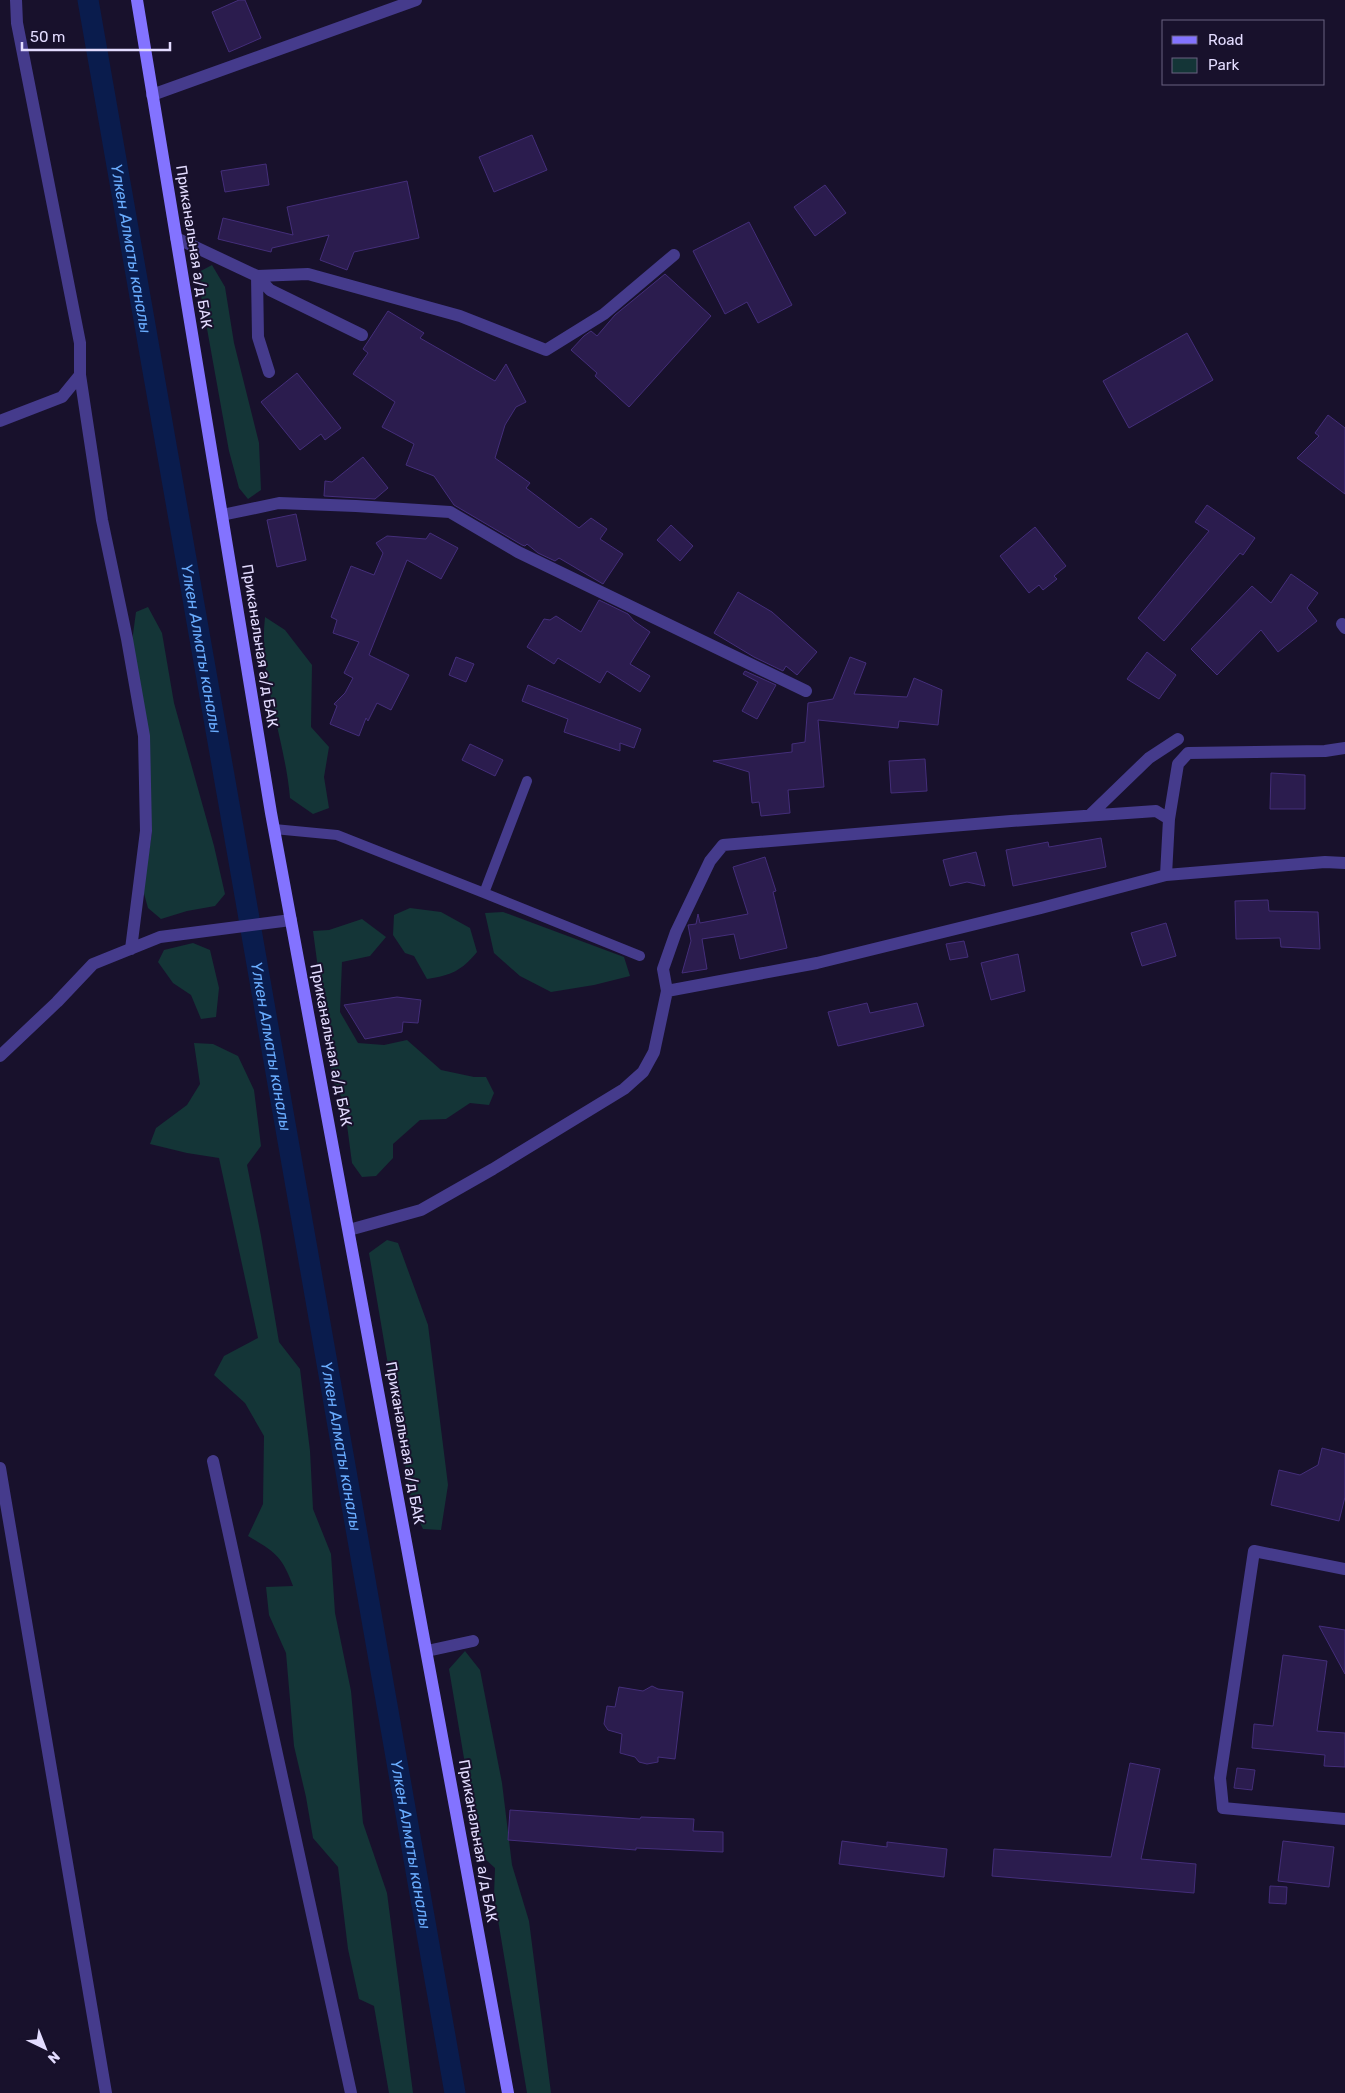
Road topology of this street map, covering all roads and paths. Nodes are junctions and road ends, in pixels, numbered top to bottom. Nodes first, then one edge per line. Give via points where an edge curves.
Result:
1 (16, 0) edge
2 (137, 0) edge
3 (416, 0) edge
4 (152, 95) junction
5 (176, 238) junction
6 (674, 255) dead end
7 (257, 276) junction
8 (362, 334) dead end
9 (269, 372) dead end
10 (80, 374) junction
11 (0, 421) edge
12 (222, 515) junction
13 (806, 691) dead end
14 (1178, 739) dead end
15 (1345, 748) edge
16 (527, 781) dead end
17 (1090, 815) junction
18 (1168, 820) junction
19 (274, 829) junction
20 (1345, 863) edge
21 (1166, 875) junction
22 (484, 893) junction
23 (290, 920) junction
24 (131, 949) junction
25 (640, 956) dead end
26 (667, 991) junction
27 (0, 1056) edge
28 (349, 1230) junction
29 (213, 1461) dead end
30 (0, 1468) edge
31 (1345, 1569) edge
32 (472, 1641) dead end
33 (426, 1651) junction
34 (1345, 1819) edge
35 (106, 2093) edge
36 (351, 2093) edge
37 (508, 2093) edge

1 - 10 street via 80,343
2 - 4 main road, Приканальная а/д БАК
3 - 4 street
4 - 5 main road, Приканальная а/д БАК
5 - 7 street
5 - 12 main road, Приканальная а/д БАК
6 - 7 street via 604,314 546,350 460,316 308,274
7 - 8 street via 270,290
7 - 9 street via 258,337
10 - 11 street via 62,397
10 - 24 street via 102,520 144,736 146,831
12 - 13 street via 279,504 450,512 518,552
12 - 19 main road, Приканальная а/д БАК
14 - 17 street via 1149,758
15 - 18 street via 1188,753 1178,764
16 - 22 lane
17 - 18 street via 1156,811
17 - 26 street via 723,845 710,861 676,932 664,969
18 - 21 street
19 - 22 lane via 337,835
19 - 23 main road, Приканальная а/д БАК
20 - 21 street
21 - 26 street via 817,963
22 - 25 lane
23 - 24 street via 160,937
23 - 28 main road, Приканальная а/д БАК
24 - 27 street via 93,964
26 - 28 street via 654,1052 643,1072 624,1089 421,1210
28 - 33 main road, Приканальная а/д БАК
29 - 36 street
30 - 35 street
31 - 34 street via 1254,1551 1220,1778 1223,1808
32 - 33 street
33 - 37 main road, Приканальная а/д БАК

